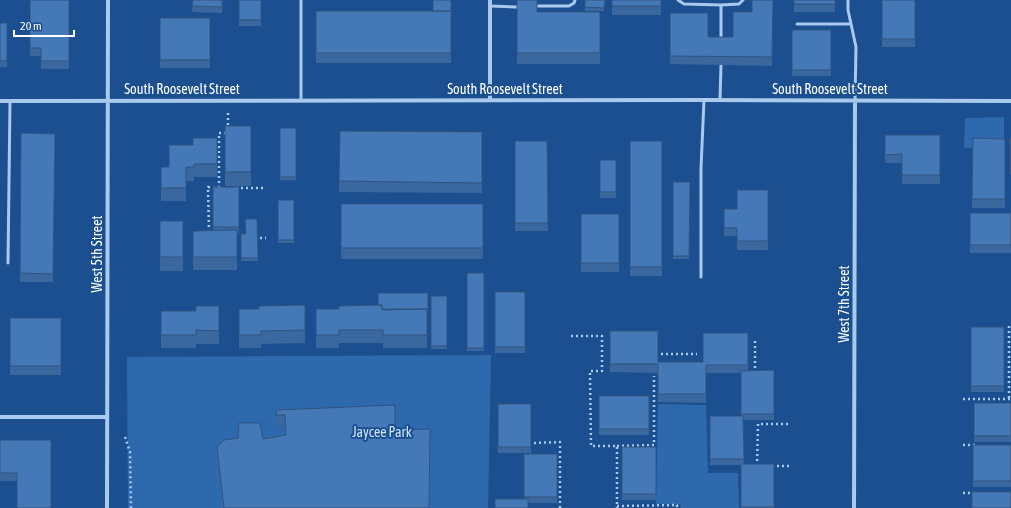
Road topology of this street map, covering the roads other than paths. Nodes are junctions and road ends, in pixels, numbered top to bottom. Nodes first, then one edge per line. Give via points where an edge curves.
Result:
1 (108, 0) edge
2 (301, 0) edge
3 (490, 0) edge
4 (575, 0) edge
5 (678, 0) edge
6 (743, 0) edge
7 (848, 0) edge
8 (721, 5) junction
9 (490, 6) junction
10 (537, 6) edge
11 (517, 7) edge
12 (797, 24) dead end
13 (851, 24) junction
14 (721, 45) edge
15 (721, 65) edge
16 (108, 100) junction
17 (301, 100) junction
18 (490, 100) junction
19 (704, 100) junction
20 (720, 100) junction
21 (855, 100) junction
22 (0, 101) edge
23 (10, 101) junction
24 (1011, 101) edge
25 (8, 263) dead end
26 (701, 277) dead end
27 (0, 417) edge
28 (107, 417) junction
29 (107, 508) edge
30 (854, 508) edge

1 - 16 street, West 5th Street
2 - 17 lane
3 - 9 street
4 - 10 lane via 569,6
5 - 8 lane via 684,4
6 - 8 lane via 739,4
7 - 13 lane
8 - 14 lane
9 - 11 lane
9 - 18 street
12 - 13 lane
13 - 21 lane via 856,47
15 - 20 lane
16 - 17 street, South Roosevelt Street
16 - 23 street, South Roosevelt Street
16 - 28 street, West 5th Street
17 - 18 street, South Roosevelt Street
18 - 19 street, South Roosevelt Street
19 - 20 street, South Roosevelt Street
19 - 26 lane
20 - 21 street, South Roosevelt Street
21 - 24 street, South Roosevelt Street
21 - 30 street, West 7th Street
22 - 23 street, South Roosevelt Street
23 - 25 lane
27 - 28 street
28 - 29 street, West 5th Street

